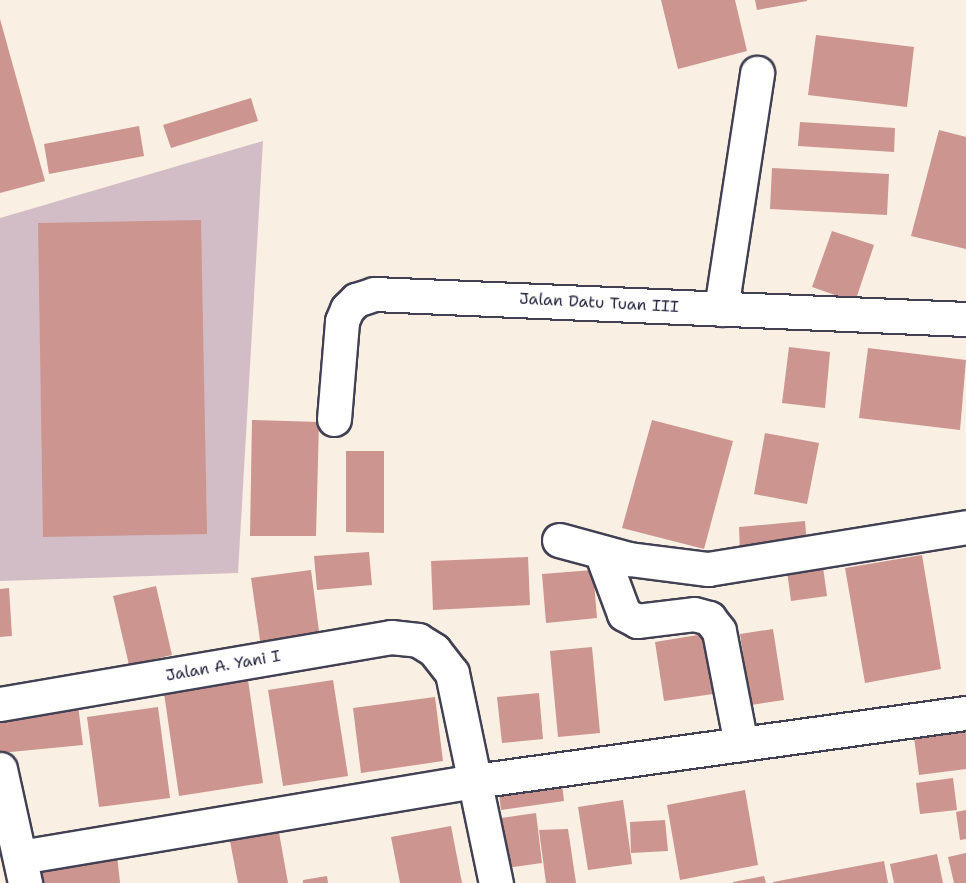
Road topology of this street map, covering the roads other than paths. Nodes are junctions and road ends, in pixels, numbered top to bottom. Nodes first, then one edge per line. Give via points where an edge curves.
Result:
1 (757, 73) dead end
2 (721, 309) junction
3 (966, 319) edge
4 (334, 418) dead end
5 (966, 527) edge
6 (559, 540) dead end
7 (601, 552) junction
8 (0, 704) edge
9 (966, 713) edge
10 (741, 744) junction
11 (0, 769) edge
12 (476, 781) junction
13 (22, 870) edge
14 (496, 883) edge

1 - 2 street
2 - 3 street, Jalan Datu Tuan III
2 - 4 street, Jalan Datu Tuan III via 368,295 352,304 342,321
5 - 7 street via 708,569 630,560
6 - 7 street
7 - 10 street via 624,614 637,621 694,614 709,618 719,631
8 - 12 street, Jalan A. Yani I via 391,637 418,640 441,657 455,683
9 - 10 street
10 - 12 street
11 - 13 street
12 - 13 street
12 - 14 street

